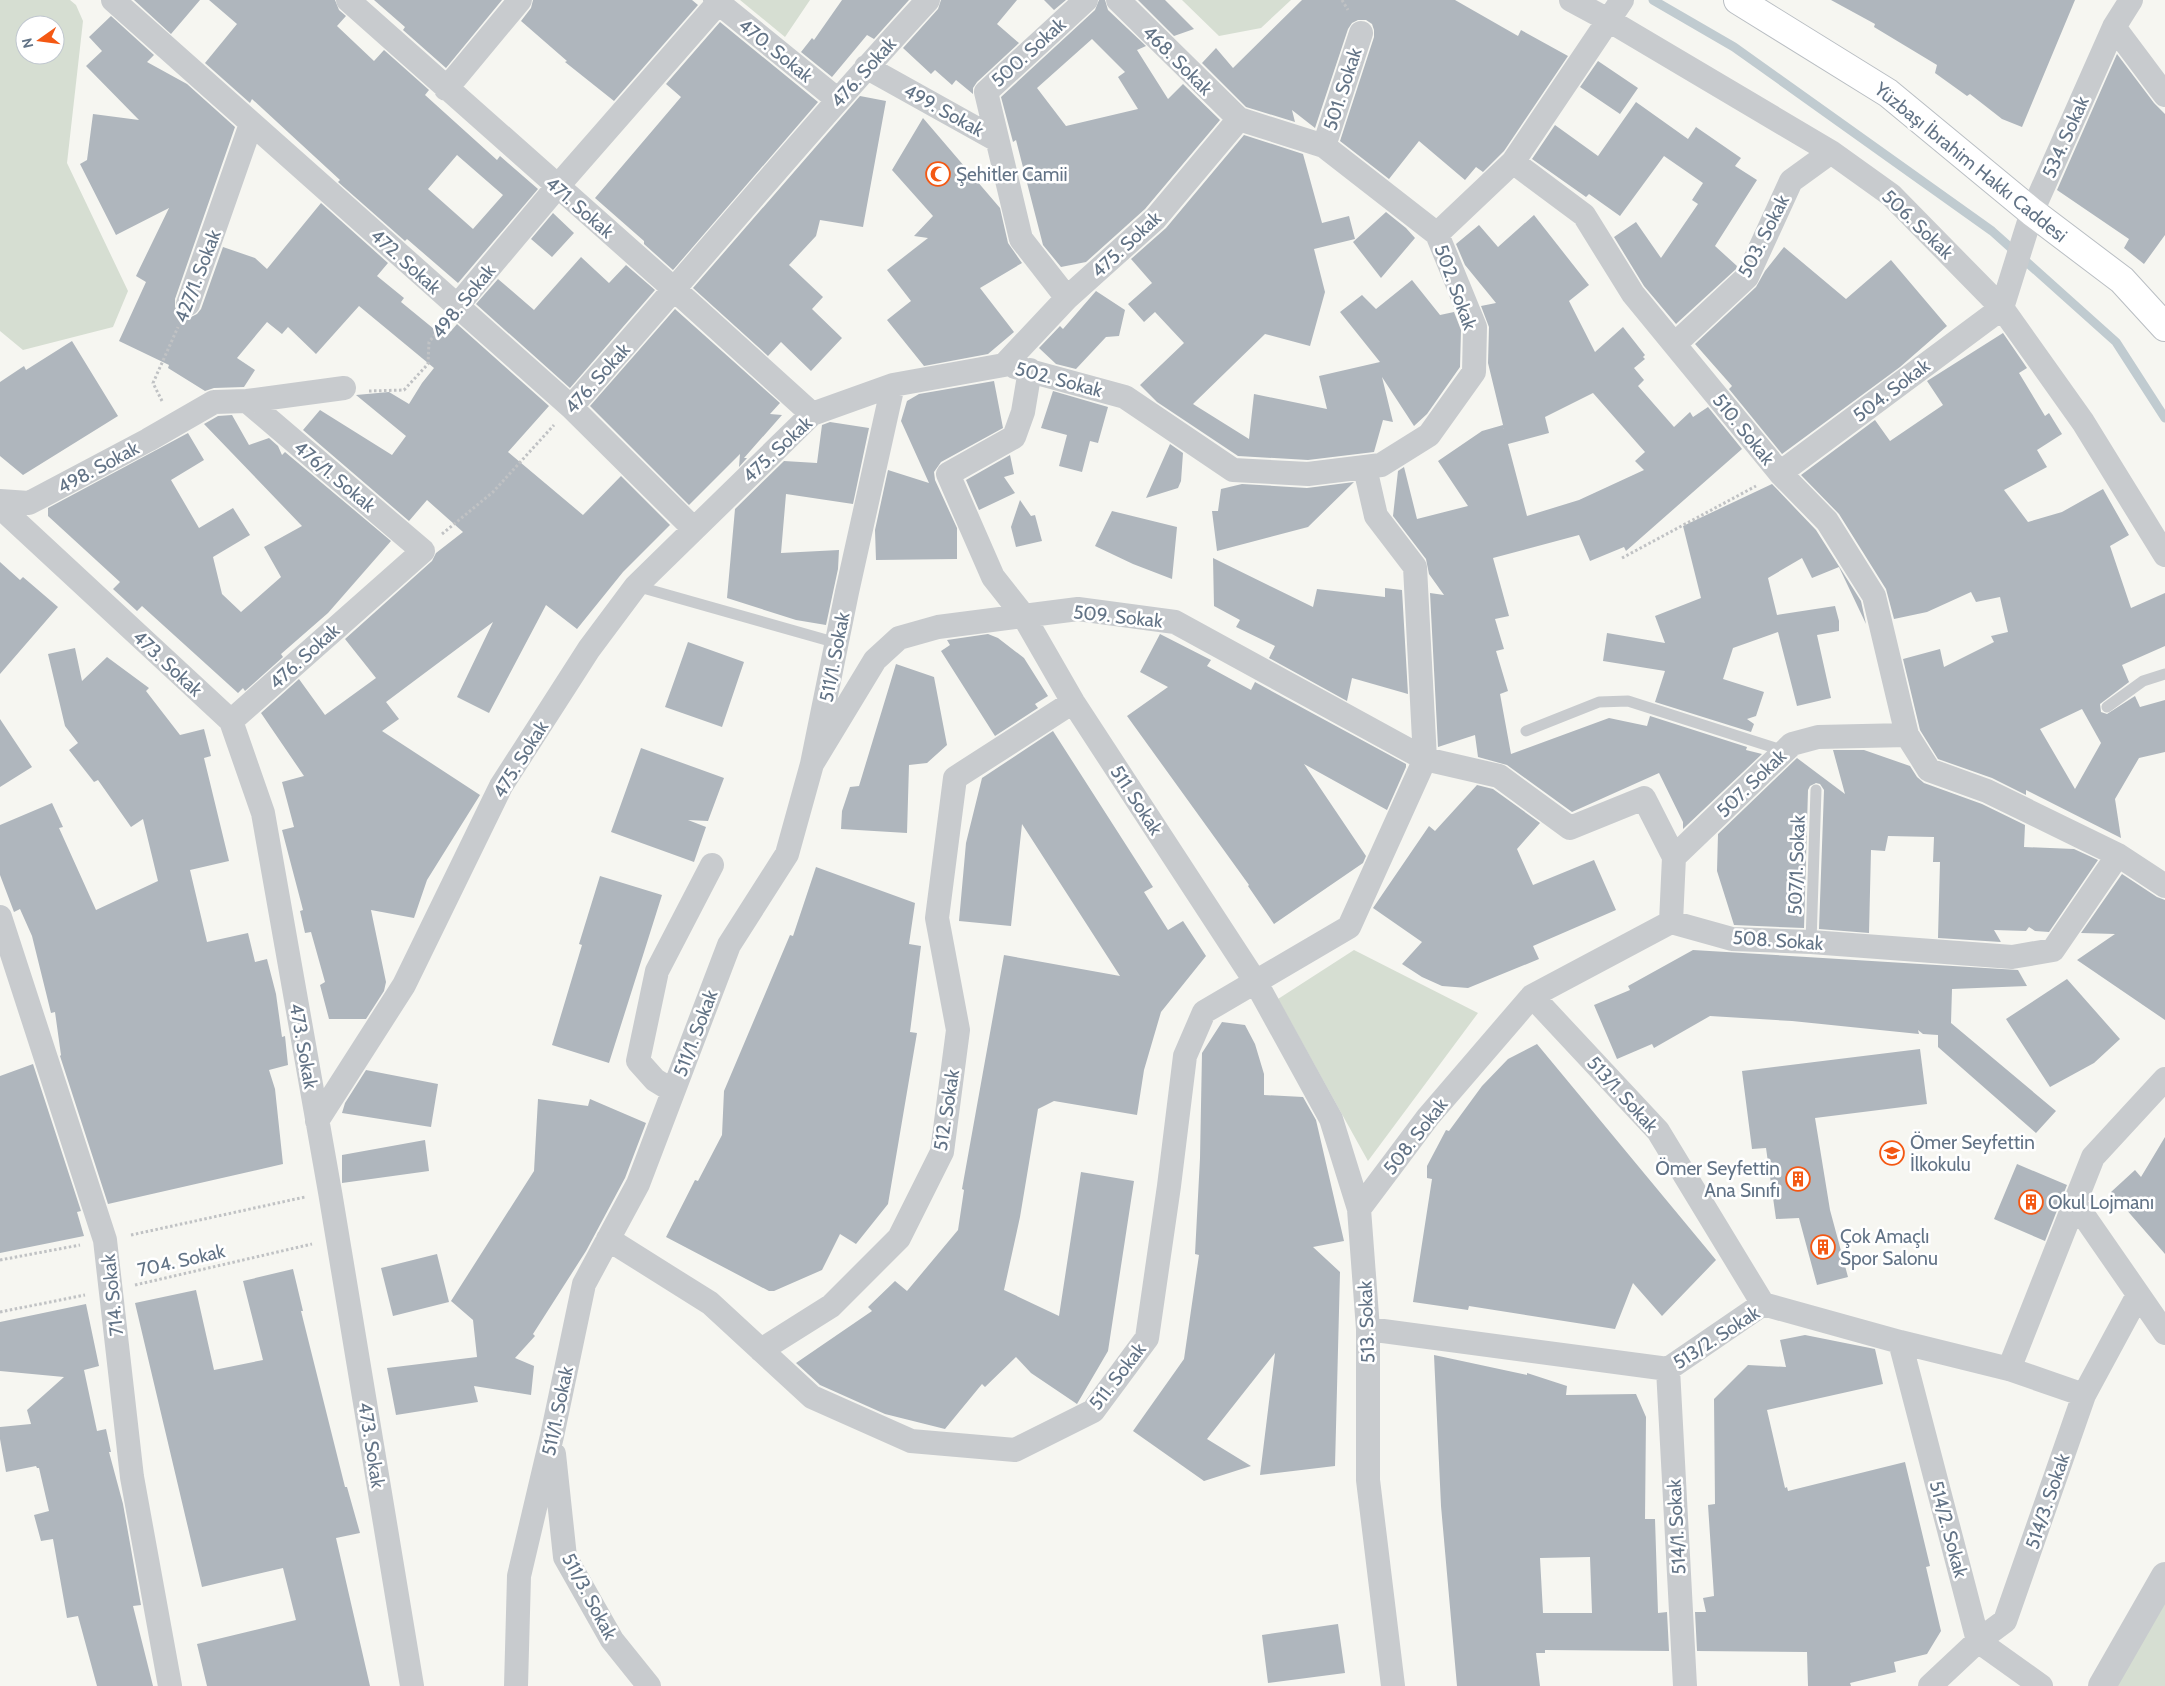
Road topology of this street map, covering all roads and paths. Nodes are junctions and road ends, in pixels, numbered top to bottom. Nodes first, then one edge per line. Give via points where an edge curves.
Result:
1 (113, 0) edge
2 (348, 0) edge
3 (520, 0) edge
4 (928, 0) edge
5 (1086, 0) edge
6 (1118, 0) edge
7 (1571, 0) edge
8 (1738, 0) edge
9 (2131, 0) edge
10 (716, 1) edge
11 (1615, 12) edge
12 (2114, 27) junction
13 (1361, 33) dead end
14 (866, 67) junction
15 (446, 89) junction
16 (2165, 95) edge
17 (838, 100) junction
18 (1239, 119) junction
19 (251, 124) junction
20 (998, 140) junction
21 (1324, 146) junction
22 (1831, 152) junction
23 (1513, 162) junction
24 (557, 187) junction
25 (2032, 212) junction
26 (1437, 234) junction
27 (675, 290) junction
28 (1067, 298) junction
29 (188, 304) joint
30 (457, 306) junction
31 (2002, 308) junction
32 (2165, 327) edge
33 (1676, 344) junction
34 (1004, 365) junction
35 (1030, 370) junction
36 (893, 385) junction
37 (344, 388) joint
38 (247, 401) junction
39 (571, 407) junction
40 (812, 414) junction
41 (173, 424) junction
42 (1364, 468) junction
43 (1780, 473) junction
44 (0, 502) edge
45 (0, 507) edge
46 (694, 529) junction
47 (423, 551) junction
48 (2165, 555) edge
49 (1622, 558) dead end
50 (636, 586) junction
51 (1023, 616) junction
52 (837, 643) junction
53 (2165, 674) edge
54 (1073, 702) junction
55 (2107, 707) dead end
56 (231, 721) junction
57 (1526, 731) dead end
58 (1906, 736) junction
59 (1785, 751) junction
60 (1425, 759) junction
61 (812, 764) junction
62 (1816, 790) dead end
63 (2118, 855) junction
64 (1674, 857) junction
65 (712, 865) dead end
66 (2165, 886) edge
67 (0, 917) edge
68 (1671, 922) junction
69 (1811, 942) junction
70 (1254, 981) junction
71 (1532, 996) junction
72 (2165, 1079) edge
73 (673, 1091) junction
74 (317, 1121) junction
75 (330, 1192) junction
76 (2075, 1203) junction
77 (1360, 1209) junction
78 (338, 1238) junction
79 (608, 1239) junction
80 (105, 1240) junction
81 (0, 1260) edge
82 (111, 1290) junction
83 (2138, 1295) junction
84 (1762, 1304) junction
85 (0, 1312) edge
86 (1368, 1329) junction
87 (2165, 1333) edge
88 (1900, 1342) junction
89 (761, 1350) junction
90 (1668, 1369) junction
91 (2009, 1369) junction
92 (2084, 1396) junction
93 (552, 1436) junction
94 (2165, 1576) edge
95 (1978, 1640) junction
96 (170, 1686) edge
97 (412, 1686) edge
98 (516, 1686) edge
99 (649, 1686) edge
100 (1393, 1686) edge
101 (1685, 1686) edge
102 (1930, 1686) edge
103 (2041, 1686) edge
104 (2102, 1686) edge

1 - 19 street, 472. Sokak
2 - 15 street, 471. Sokak
3 - 15 street
4 - 14 street, 476. Sokak
5 - 20 street, 500. Sokak via 986,92
6 - 18 street, 468. Sokak
7 - 11 street, 506. Sokak
8 - 25 main road, Yüzbaşı İbrahim Hakkı Caddesi via 1888,93
9 - 12 street, 534. Sokak
10 - 17 street, 470. Sokak
10 - 24 street, 498. Sokak
11 - 22 street, 506. Sokak
11 - 23 street, 502. Sokak
12 - 16 street
12 - 25 street, 534. Sokak
13 - 21 street, 501. Sokak
14 - 17 street, 476. Sokak
14 - 20 street, 499. Sokak
15 - 24 street, 471. Sokak
17 - 27 street, 476. Sokak
18 - 21 street
18 - 28 street, 475. Sokak via 1155,219
19 - 29 street, 427/1. Sokak
19 - 30 street, 472. Sokak
20 - 28 street, 499. Sokak via 1021,239
21 - 26 street
22 - 31 street, 506. Sokak via 1891,195
22 - 33 street, 503. Sokak via 1791,181 1747,277
23 - 26 street, 502. Sokak
23 - 33 street, 510. Sokak via 1584,215 1633,294
24 - 27 street, 471. Sokak
24 - 30 street, 498. Sokak
25 - 31 street, 534. Sokak
25 - 32 main road, Yüzbaşı İbrahim Hakkı Caddesi via 2122,280
26 - 42 street, 502. Sokak via 1476,327 1474,372 1428,435 1381,465
27 - 39 street, 476. Sokak
27 - 40 street, 471. Sokak
28 - 34 street, 475. Sokak
29 - 41 path, 427/1. Sokak via 153,383
30 - 37 path, 498. Sokak via 429,342 428,364 404,390 374,392
30 - 39 street, 472. Sokak
31 - 43 street, 504. Sokak
31 - 48 street, 506. Sokak via 2082,422
33 - 43 street, 510. Sokak
34 - 35 street, 502. Sokak
34 - 36 street, 475. Sokak
35 - 42 street, 502. Sokak via 1125,397 1233,470 1308,474
35 - 51 street via 1014,437 948,474 993,577
36 - 40 street, 475. Sokak
36 - 52 street, 511/1. Sokak
37 - 38 street, 498. Sokak
38 - 41 street, 498. Sokak via 214,402
38 - 47 street, 476/1. Sokak
39 - 46 street, 472. Sokak
39 - 47 path, 476. Sokak via 493,492
40 - 46 street, 475. Sokak
41 - 44 street, 498. Sokak via 29,503
42 - 60 street via 1376,516 1415,567
43 - 49 path
43 - 58 street, 510. Sokak via 1827,522 1874,596
45 - 56 street, 473. Sokak
46 - 50 street, 475. Sokak
47 - 56 street, 476. Sokak
50 - 52 lane
50 - 74 street, 475. Sokak via 590,649 501,786 404,986
51 - 54 street, 511. Sokak
51 - 60 street, 509. Sokak via 1078,609 1175,622
51 - 61 street, 509. Sokak via 938,627 899,638 875,660
52 - 61 street, 511/1. Sokak
53 - 55 lane via 2143,681
54 - 70 street, 511. Sokak
54 - 89 street, 512. Sokak via 955,778 937,918 958,1030 942,1152 900,1238 832,1306
56 - 74 street, 473. Sokak via 263,813
57 - 59 lane via 1599,702 1628,700
58 - 59 street, 507. Sokak via 1818,737 1792,744
58 - 63 street via 1929,770 1988,791
59 - 64 street, 507. Sokak
60 - 64 street via 1499,776 1570,828 1644,798
60 - 70 street, 511. Sokak via 1349,927
61 - 73 street, 511/1. Sokak via 787,854 728,945
62 - 69 lane, 507/1. Sokak
63 - 66 street
63 - 69 street, 508. Sokak via 2053,950 2012,957
64 - 68 street
65 - 73 street via 657,971 638,1061 654,1080
67 - 80 street, 714. Sokak
68 - 69 street, 508. Sokak via 1732,939
68 - 71 street, 508. Sokak
70 - 77 street, 513. Sokak via 1331,1119
70 - 89 street, 511. Sokak via 1204,1012 1185,1056 1147,1338 1093,1411 1016,1450 911,1441 812,1397
71 - 77 street, 508. Sokak via 1428,1117
71 - 84 street, 513/1. Sokak via 1658,1131
72 - 76 street via 2093,1157
73 - 79 street, 511/1. Sokak via 638,1184
74 - 75 street, 473. Sokak
75 - 78 street, 473. Sokak
75 - 80 path, 704. Sokak
76 - 83 street
76 - 91 street
77 - 86 street, 513. Sokak
78 - 82 path, 704. Sokak
78 - 97 street, 473. Sokak
79 - 89 street via 710,1303
79 - 93 street, 511/1. Sokak via 584,1284
80 - 81 path, 704. Sokak
80 - 82 street, 714. Sokak
82 - 85 path, 704. Sokak
82 - 96 street, 714. Sokak via 132,1476
83 - 87 street
83 - 92 street, 514/3. Sokak
84 - 88 street, 513/2. Sokak
84 - 90 street, 513/2. Sokak
86 - 90 street, 513/2. Sokak
86 - 100 street, 513. Sokak via 1368,1480
88 - 91 street, 513/2. Sokak
88 - 95 street, 514/2. Sokak
90 - 101 street, 514/1. Sokak
91 - 92 street, 513/2. Sokak
92 - 95 street, 514/3. Sokak via 2006,1621
93 - 98 street, 511/1. Sokak via 519,1576
93 - 99 street, 511/3. Sokak via 565,1557 612,1640
94 - 104 street
95 - 102 street, 514/3. Sokak
95 - 103 street

